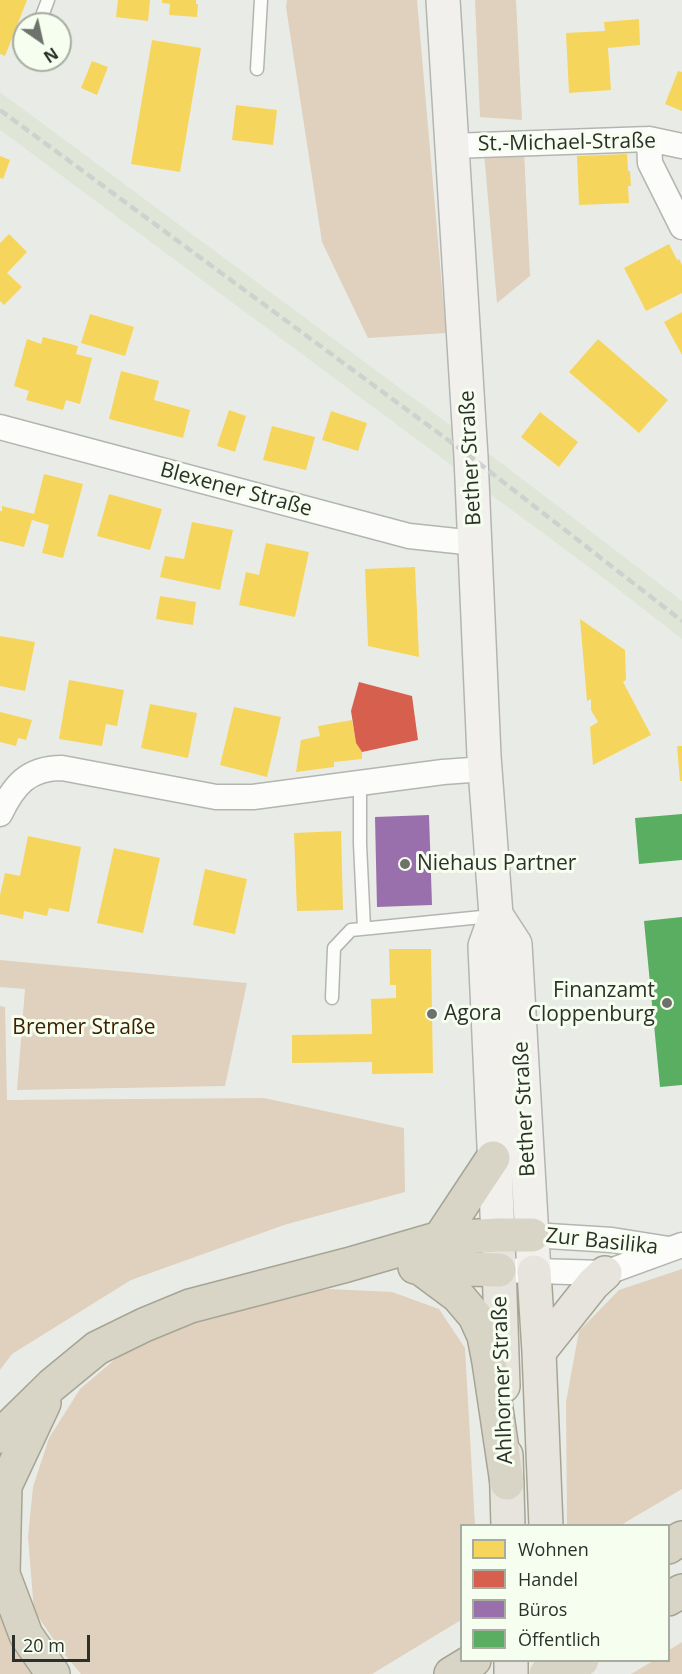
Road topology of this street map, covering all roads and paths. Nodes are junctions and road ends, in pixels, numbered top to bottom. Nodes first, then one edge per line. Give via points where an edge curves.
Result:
1 (261, 0) edge
2 (443, 0) edge
3 (257, 69) dead end
4 (649, 139) junction
5 (452, 146) junction
6 (682, 146) edge
7 (682, 227) edge
8 (0, 428) edge
9 (475, 543) junction
10 (485, 769) junction
11 (360, 784) junction
12 (0, 814) edge
13 (496, 915) junction
14 (363, 928) junction
15 (332, 998) dead end
16 (493, 1158) junction
17 (498, 1235) junction
18 (532, 1235) junction
19 (440, 1238) junction
20 (677, 1247) edge
21 (347, 1265) junction
22 (419, 1267) junction
23 (499, 1270) junction
24 (534, 1272) junction
25 (605, 1273) junction
26 (539, 1352) junction
27 (52, 1385) junction
28 (0, 1436) edge
29 (507, 1483) junction
30 (508, 1524) edge
31 (546, 1524) edge
32 (471, 1662) edge
33 (565, 1662) edge
34 (577, 1662) edge
35 (54, 1674) edge
36 (451, 1674) edge
37 (546, 1674) edge

1 - 3 lane
2 - 5 street, Bether Straße
4 - 5 street, St.-Michael-Straße
4 - 6 street, St.-Michael-Straße
4 - 7 street via 650,163
5 - 9 street, Bether Straße
8 - 9 street, Blexener Straße via 409,536
9 - 10 street, Bether Straße
10 - 11 street
10 - 13 street, Bether Straße
11 - 12 street via 253,797 216,797 44,768 28,776 7,798
11 - 14 lane
13 - 14 lane
13 - 16 street, Bether Straße via 485,946
13 - 18 street, Bether Straße via 515,944
14 - 15 lane via 351,930 334,948
16 - 17 street, Bether Straße
16 - 19 highway
17 - 18 highway
17 - 19 highway
17 - 23 main road, Ahlhorner Straße
18 - 20 street, Zur Basilika
18 - 24 street, Bether Straße
19 - 21 highway
20 - 25 street, Zur Basilika
21 - 22 highway
21 - 27 highway via 180,1310 97,1348
22 - 23 highway
22 - 29 highway via 458,1296 475,1316 484,1336
23 - 24 street, Zur Basilika
23 - 29 main road, Ahlhorner Straße
24 - 25 street, Zur Basilika
24 - 26 main road, Ahlhorner Straße
25 - 26 main road
26 - 31 main road, Ahlhorner Straße
27 - 28 highway
27 - 35 highway via 5,1486 3,1574 26,1635
29 - 30 main road, Ahlhorner Straße
32 - 36 highway
33 - 37 highway, bridge
34 - 37 highway, bridge

